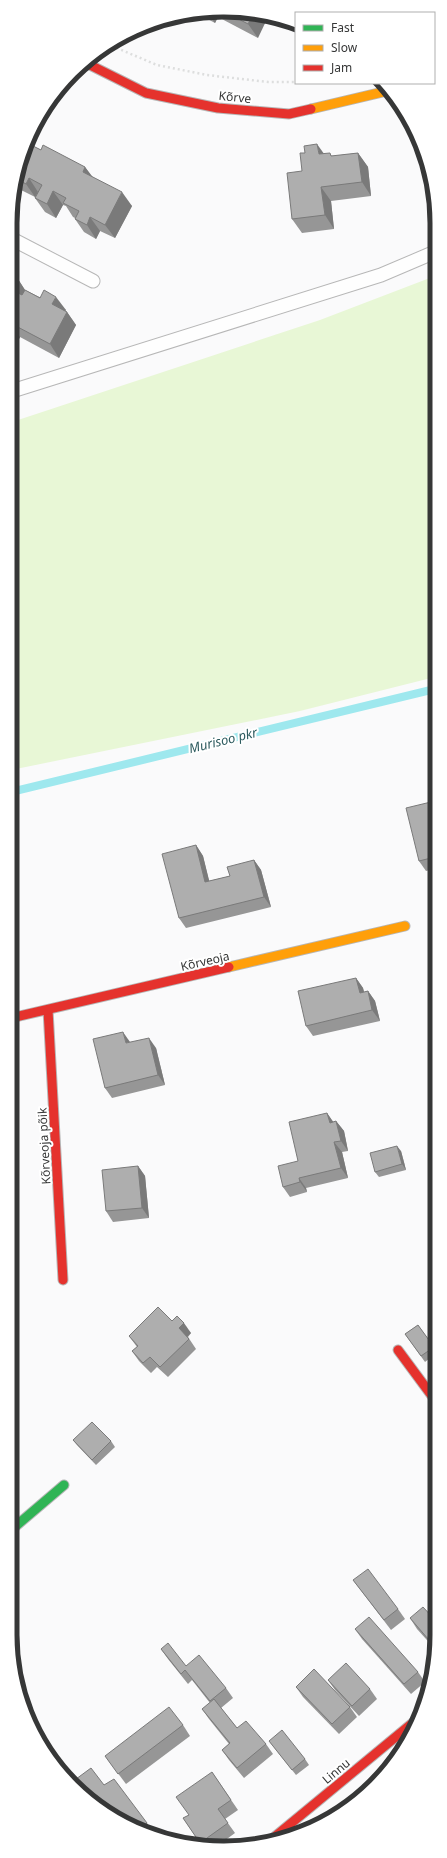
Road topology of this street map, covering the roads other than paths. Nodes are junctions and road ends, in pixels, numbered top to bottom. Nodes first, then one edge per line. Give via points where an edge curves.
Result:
1 (91, 65) edge
2 (383, 92) edge
3 (17, 242) edge
4 (430, 254) edge
5 (93, 281) dead end
6 (17, 389) edge
7 (405, 926) dead end
8 (48, 1010) junction
9 (17, 1017) edge
10 (64, 1280) dead end
11 (398, 1350) dead end
12 (430, 1393) edge
13 (64, 1485) dead end
14 (17, 1524) edge
15 (409, 1726) edge
16 (279, 1833) edge

1 - 2 street, Kõrve via 146,93 218,108 289,114
3 - 5 lane
4 - 6 lane via 381,275
7 - 8 street, Kõrveoja
8 - 9 street, Kõrveoja
8 - 10 street, Kõrveoja põik
11 - 12 street
13 - 14 street
15 - 16 street, Linnu

